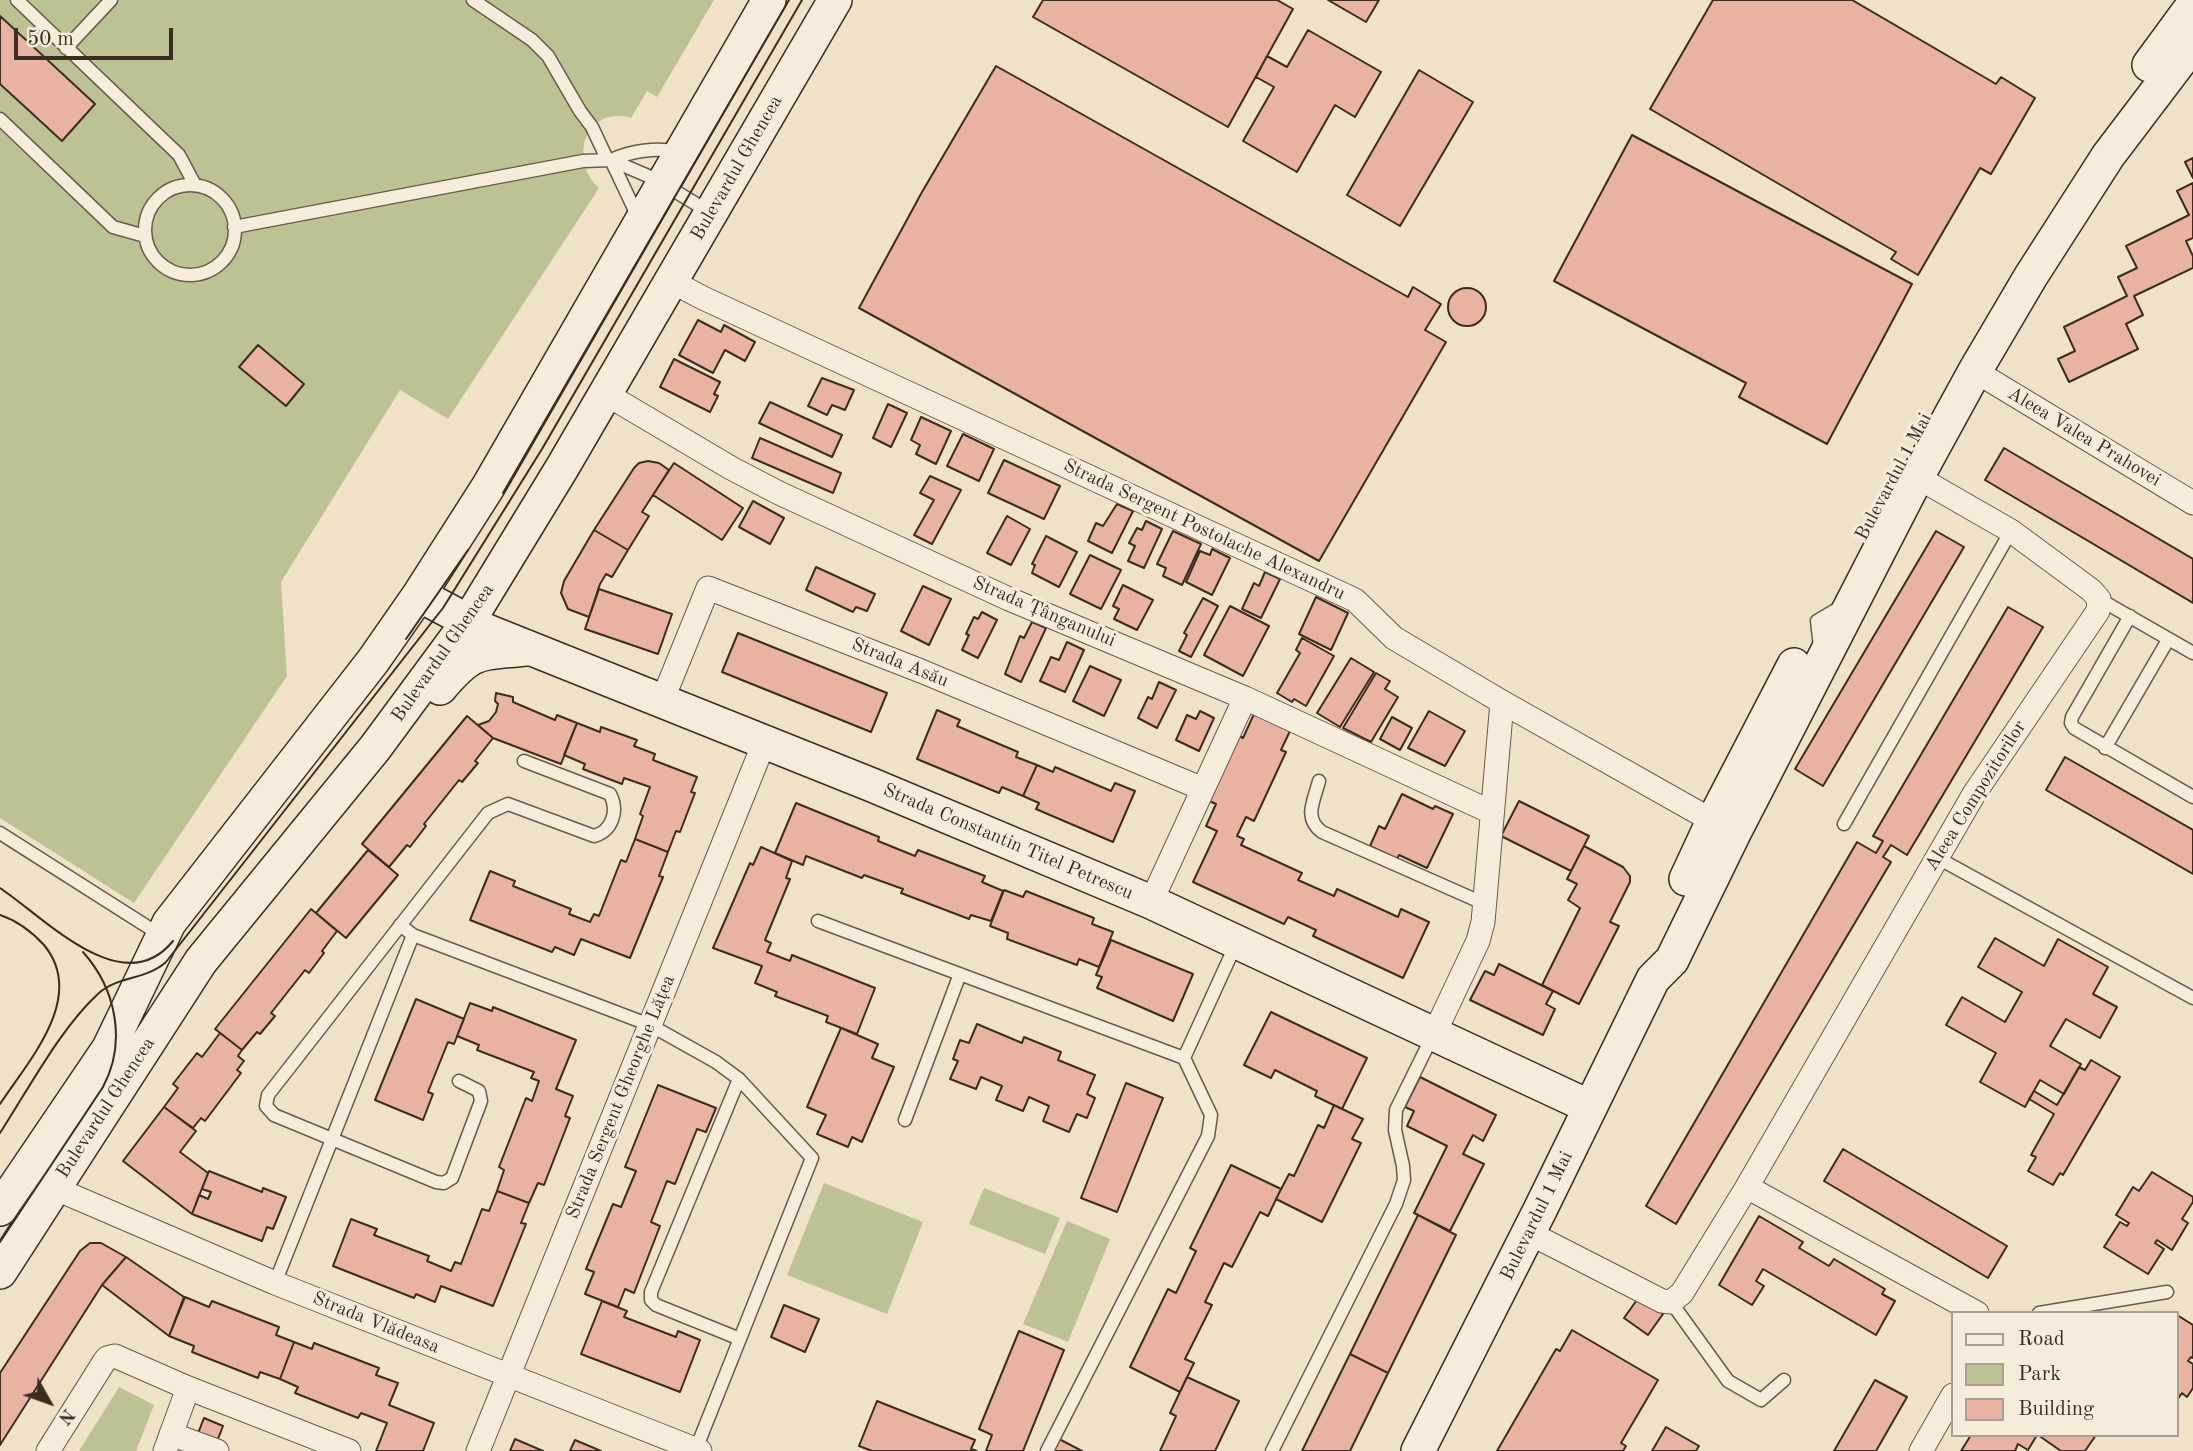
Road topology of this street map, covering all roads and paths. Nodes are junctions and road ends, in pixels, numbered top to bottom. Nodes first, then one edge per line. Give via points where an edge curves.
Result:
1 (17, 0) edge
2 (111, 0) edge
3 (472, 0) edge
4 (769, 0) edge
5 (835, 0) edge
6 (2193, 5) edge
7 (2193, 44) edge
8 (66, 48) junction
9 (0, 119) edge
10 (682, 154) junction
11 (609, 160) junction
12 (195, 185) junction
13 (664, 185) junction
14 (711, 213) junction
15 (640, 225) junction
16 (234, 227) junction
17 (145, 236) junction
18 (671, 281) junction
19 (1975, 371) junction
20 (606, 394) junction
21 (1917, 477) junction
22 (2193, 503) edge
23 (2011, 531) junction
24 (419, 596) junction
25 (2099, 599) junction
26 (1854, 600) junction
27 (2130, 616) junction
28 (468, 621) junction
29 (1817, 621) junction
30 (2168, 640) junction
31 (532, 649) junction
32 (2193, 653) edge
33 (1822, 662) junction
34 (1245, 698) junction
35 (662, 701) junction
36 (1502, 702) junction
37 (764, 743) junction
38 (2105, 748) junction
39 (524, 761) dead end
40 (1319, 781) dead end
41 (1203, 789) junction
42 (2193, 797) edge
43 (334, 798) junction
44 (1491, 811) junction
45 (1713, 821) junction
46 (1844, 824) dead end
47 (0, 833) edge
48 (1936, 857) junction
49 (1151, 902) junction
50 (1485, 904) junction
51 (818, 921) dead end
52 (400, 925) junction
53 (413, 935) junction
54 (162, 936) junction
55 (1237, 941) junction
56 (960, 974) junction
57 (1653, 979) junction
58 (2193, 998) edge
59 (650, 1025) junction
60 (1434, 1032) junction
61 (1184, 1058) junction
62 (739, 1079) junction
63 (459, 1081) dead end
64 (1590, 1107) junction
65 (905, 1119) dead end
66 (332, 1139) junction
67 (1746, 1186) junction
68 (54, 1188) junction
69 (0, 1209) edge
70 (1529, 1233) junction
71 (0, 1272) edge
72 (275, 1283) junction
73 (2167, 1292) dead end
74 (1671, 1302) junction
75 (1973, 1311) edge
76 (2051, 1311) edge
77 (740, 1339) junction
78 (508, 1375) junction
79 (1784, 1380) dead end
80 (188, 1388) junction
81 (1952, 1397) edge
82 (168, 1442) edge
83 (698, 1450) edge
84 (48, 1451) edge
85 (217, 1451) edge
86 (349, 1451) edge
87 (478, 1451) edge
88 (1047, 1451) edge
89 (1272, 1451) edge
90 (1418, 1451) edge
91 (1921, 1451) edge

1 - 8 lane
2 - 8 lane
3 - 11 lane via 548,56
4 - 10 main road, Bulevardul Ghencea
5 - 14 main road, Bulevardul Ghencea
6 - 29 main road, Bulevardul 1 Mai via 2084,155 2012,265
7 - 19 main road, Bulevardul 1 Mai via 2108,156
8 - 12 lane via 178,155
9 - 17 lane via 113,227
10 - 11 lane via 648,151
10 - 13 main road, Bulevardul Ghencea
11 - 13 lane
11 - 15 lane
11 - 16 lane via 583,160
12 - 16 lane via 207,188 226,204
12 - 17 lane via 168,190 158,199 150,210
13 - 14 lane
13 - 15 main road, Bulevardul Ghencea
14 - 18 main road, Bulevardul Ghencea
15 - 24 main road, Bulevardul Ghencea
16 - 17 lane via 226,256 202,273 187,275 159,263
18 - 20 main road, Bulevardul Ghencea
18 - 36 street, Strada Sergent Postolache Alexandru via 1355,600 1394,638
19 - 21 main road, Bulevardul 1 Mai
19 - 22 street, Aleea Valea Prahovei
20 - 28 main road, Bulevardul Ghencea
20 - 34 street, Strada Țânganului via 779,493 1009,599
21 - 23 street
21 - 26 main road, Bulevardul 1 Mai
23 - 25 street
23 - 46 lane
24 - 28 main road, Strada Constantin Titel Petrescu
24 - 54 main road, Bulevardul Ghencea
25 - 27 lane
25 - 48 street, Aleea Compozitorilor via 2098,611
26 - 29 lane
26 - 33 main road, Bulevardul 1 Mai
27 - 30 lane
27 - 38 lane via 2071,723
28 - 31 main road, Strada Constantin Titel Petrescu
28 - 43 main road, Bulevardul Ghencea
29 - 33 lane
29 - 45 main road, Bulevardul 1 Mai
30 - 32 lane
30 - 38 lane
31 - 35 main road, Strada Constantin Titel Petrescu
31 - 43 main road via 478,653 458,666 355,789
33 - 57 main road, Bulevardul 1 Mai via 1672,960
34 - 41 street
34 - 44 street, Strada Țânganului
35 - 37 main road, Strada Constantin Titel Petrescu
35 - 41 street, Strada Asău via 708,588
36 - 44 street
36 - 45 street, Strada Sergent Postolache Alexandru
37 - 49 main road, Strada Constantin Titel Petrescu
37 - 59 street, Strada Sergent Gheorghe Lățea
38 - 42 lane
39 - 52 lane via 610,794 615,810 609,826 594,836 515,805 501,805 488,813
40 - 50 lane via 1310,817 1314,827
41 - 49 street
43 - 68 main road, Bulevardul Ghencea via 201,961
44 - 50 street
45 - 57 main road, Bulevardul 1 Mai via 1653,951
47 - 54 lane
48 - 58 lane
48 - 67 street, Aleea Compozitorilor
49 - 55 main road, Strada Constantin Titel Petrescu
50 - 60 street via 1478,941
51 - 56 lane
52 - 53 lane
52 - 66 lane via 265,1100 274,1115
53 - 59 lane
53 - 66 lane
54 - 69 main road, Bulevardul Ghencea via 109,1048
55 - 60 main road, Strada Constantin Titel Petrescu
55 - 61 lane
56 - 61 lane
56 - 65 lane
57 - 64 main road, Bulevardul 1 Mai
59 - 62 lane
59 - 78 street, Strada Sergent Gheorghe Lățea
60 - 64 main road, Strada Constantin Titel Petrescu
60 - 89 lane via 1396,1110 1404,1180 1396,1204
61 - 88 lane via 1211,1115 1208,1136
62 - 77 lane via 812,1158
62 - 77 lane via 650,1300
63 - 66 lane via 479,1091 481,1101 452,1178 444,1183
64 - 70 main road, Bulevardul 1 Mai
66 - 72 lane
67 - 74 street, Aleea Compozitorilor via 1682,1293
67 - 75 street
68 - 71 main road, Bulevardul Ghencea
68 - 72 street, Strada Vlădeasa
70 - 74 street
70 - 90 main road, Bulevardul 1 Mai
72 - 78 street, Strada Vlădeasa
73 - 76 lane
74 - 79 lane via 1728,1381 1761,1400
77 - 83 lane
78 - 83 street, Strada Vlădeasa
78 - 87 street, Strada Sergent Gheorghe Lățea
80 - 82 street
80 - 84 street via 111,1356
80 - 86 street
81 - 91 street
82 - 85 street

